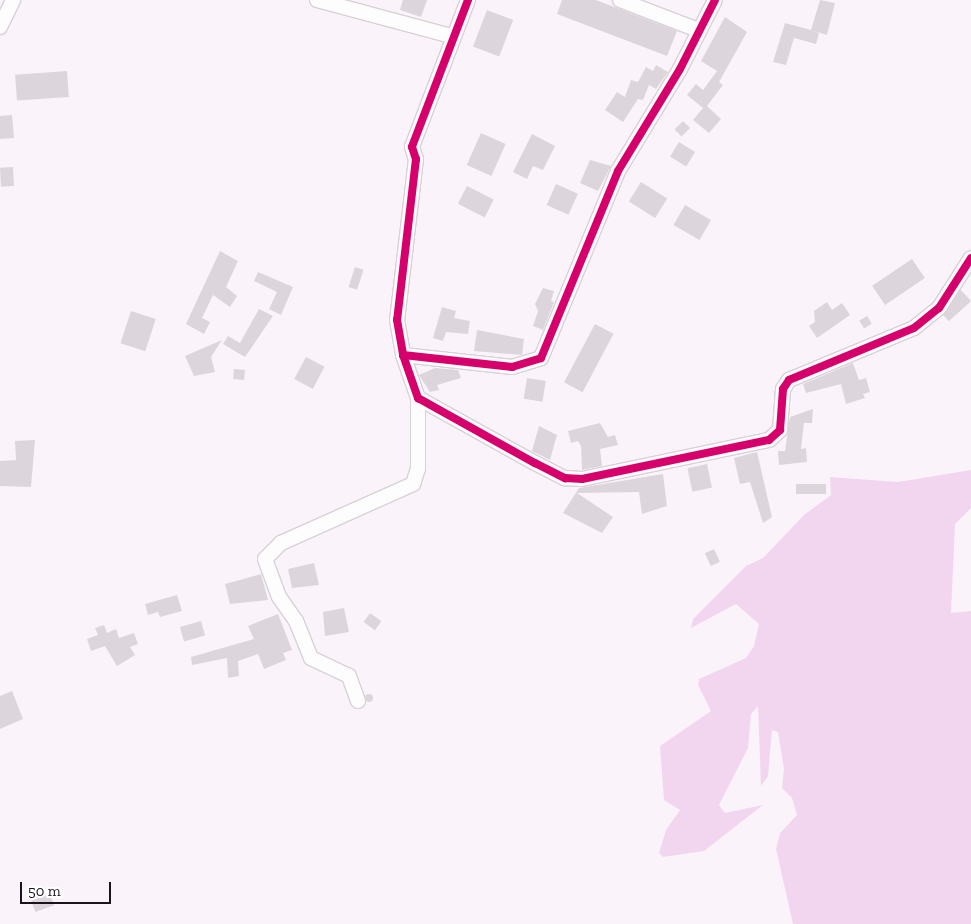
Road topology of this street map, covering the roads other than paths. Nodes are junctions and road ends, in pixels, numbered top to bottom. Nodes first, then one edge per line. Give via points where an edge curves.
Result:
1 (12, 0) edge
2 (317, 0) edge
3 (468, 0) edge
4 (620, 0) edge
5 (715, 0) edge
6 (0, 27) edge
7 (698, 30) junction
8 (451, 36) junction
9 (971, 258) edge
10 (403, 355) junction
11 (418, 398) junction
12 (358, 702) dead end

1 - 6 street
2 - 8 street
3 - 8 street
4 - 7 street
5 - 7 street
7 - 10 street via 680,69 618,171 541,358 512,368
8 - 10 street via 412,147 416,159 397,320
9 - 11 street via 939,308 914,328 789,380 783,389 780,430 750,447 628,472 565,478
10 - 11 street
11 - 12 street via 418,469 413,484 281,543 265,558 279,597 296,621 311,658 349,676

